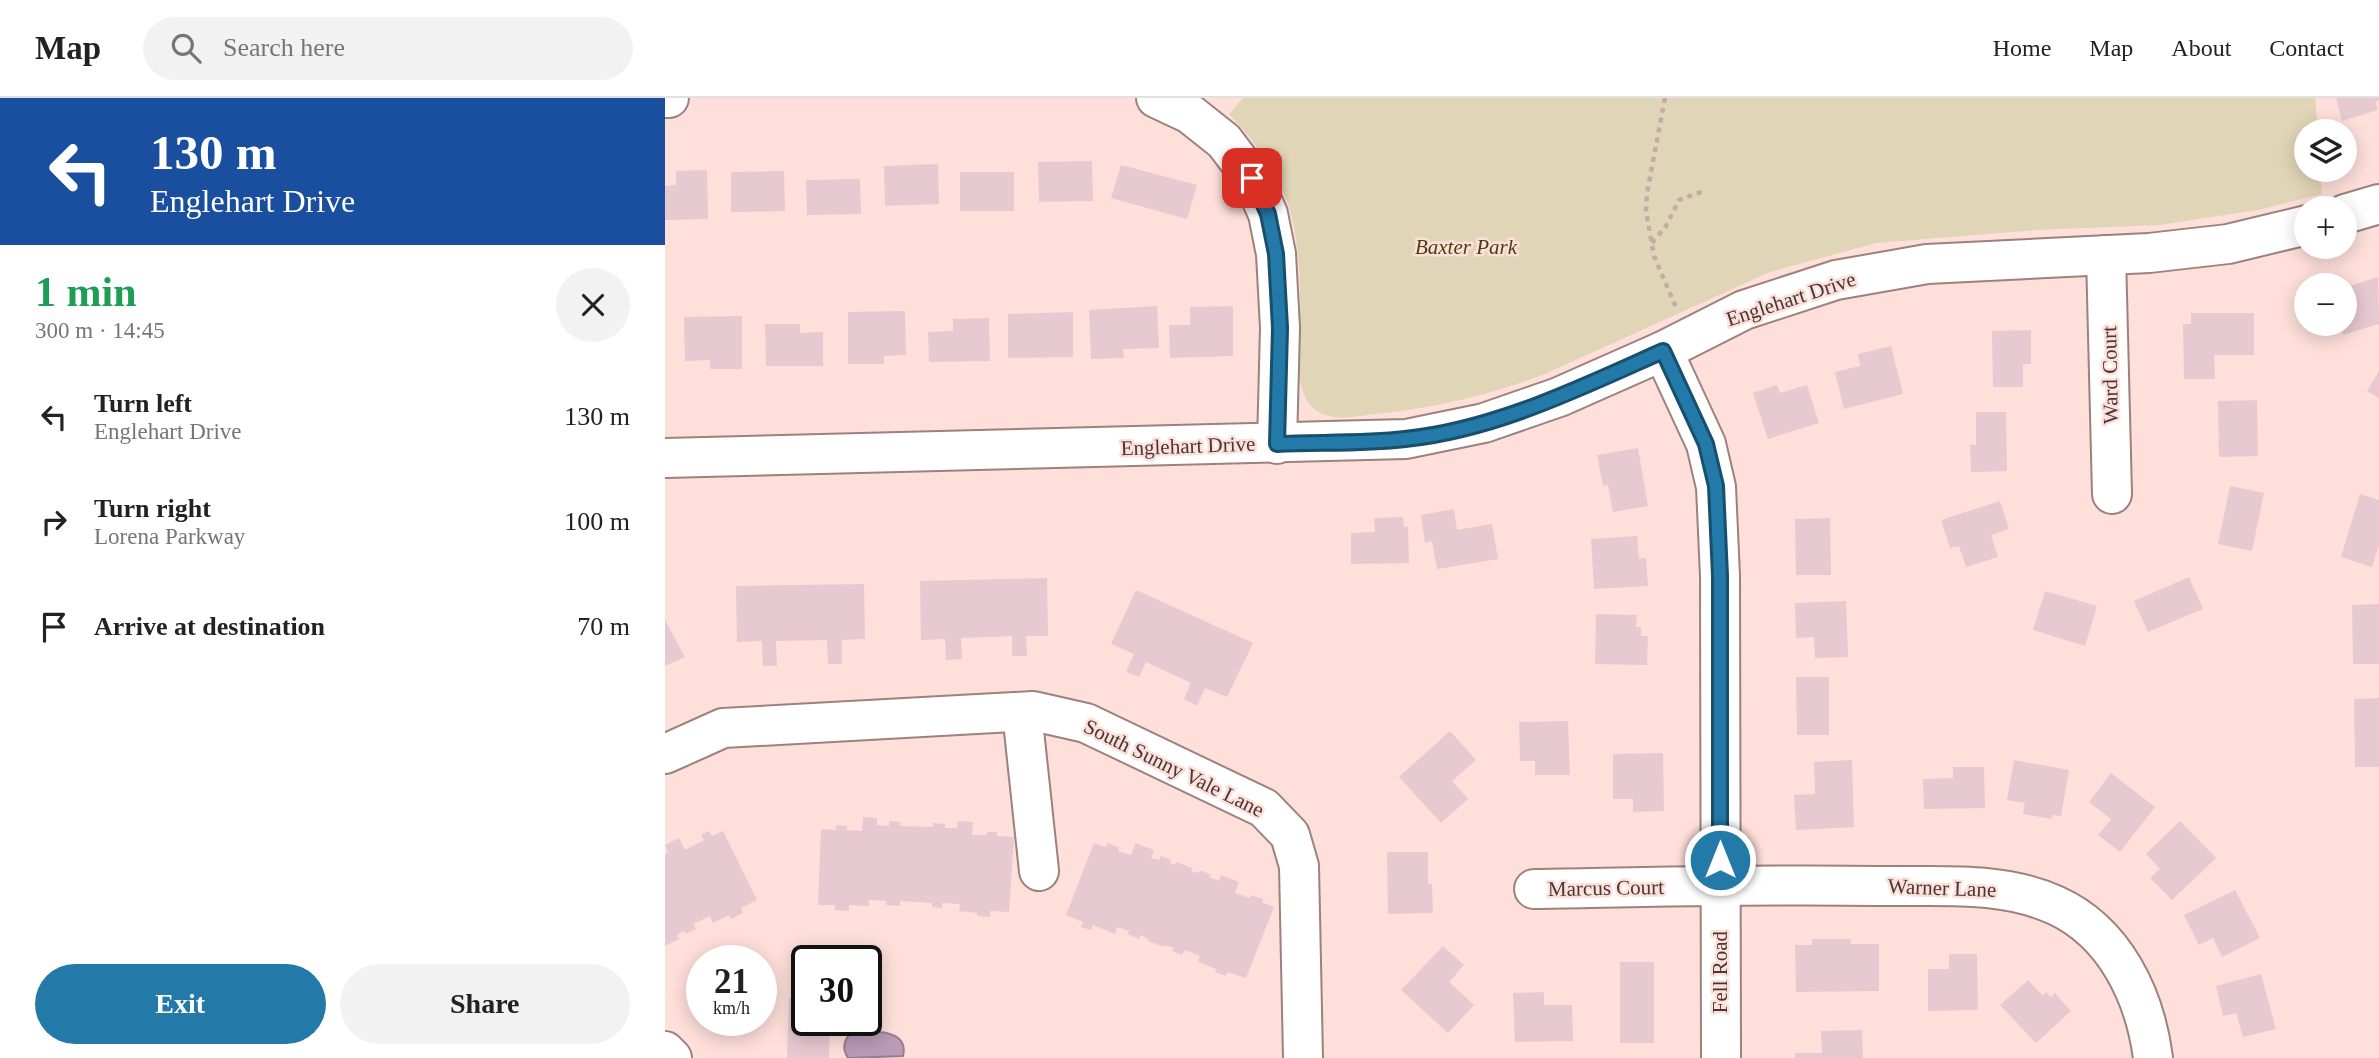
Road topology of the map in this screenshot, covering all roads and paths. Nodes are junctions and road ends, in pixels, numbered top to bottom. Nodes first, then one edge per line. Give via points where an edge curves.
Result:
1 (1156, 98) edge
2 (1665, 98) edge
3 (1704, 191) dead end
4 (2379, 204) edge
5 (2357, 210) edge
6 (2294, 228) edge
7 (1652, 244) junction
8 (2106, 256) junction
9 (1677, 311) dead end
10 (1663, 351) junction
11 (1277, 444) junction
12 (665, 458) edge
13 (2112, 494) dead end
14 (1022, 712) junction
15 (665, 754) edge
16 (1039, 871) dead end
17 (1720, 885) junction
18 (1534, 889) dead end
19 (665, 1051) edge
20 (672, 1058) edge
21 (1303, 1058) edge
22 (1721, 1058) edge
23 (2153, 1058) edge

1 - 11 street via 1190,114 1224,141 1252,178 1268,214 1276,254 1280,328
2 - 7 path via 1647,193
3 - 7 path via 1679,200
4 - 5 street
6 - 8 street, Englehart Drive via 2228,244
7 - 9 path
8 - 10 street, Englehart Drive via 1927,264 1836,280 1744,310
8 - 13 street, Ward Court
10 - 11 street, Englehart Drive via 1559,397 1483,423 1406,439
10 - 17 street, Fell Road via 1706,444 1716,486
11 - 12 street, Englehart Drive
14 - 15 street, South Sunny Vale Lane via 723,727
14 - 16 street
14 - 21 street, South Sunny Vale Lane via 1086,723 1264,808 1290,835 1301,892
17 - 18 street, Marcus Court
17 - 22 street, Fell Road
17 - 23 street, Warner Lane via 1991,887 2057,906 2093,930 2125,968 2146,1017
19 - 20 street

